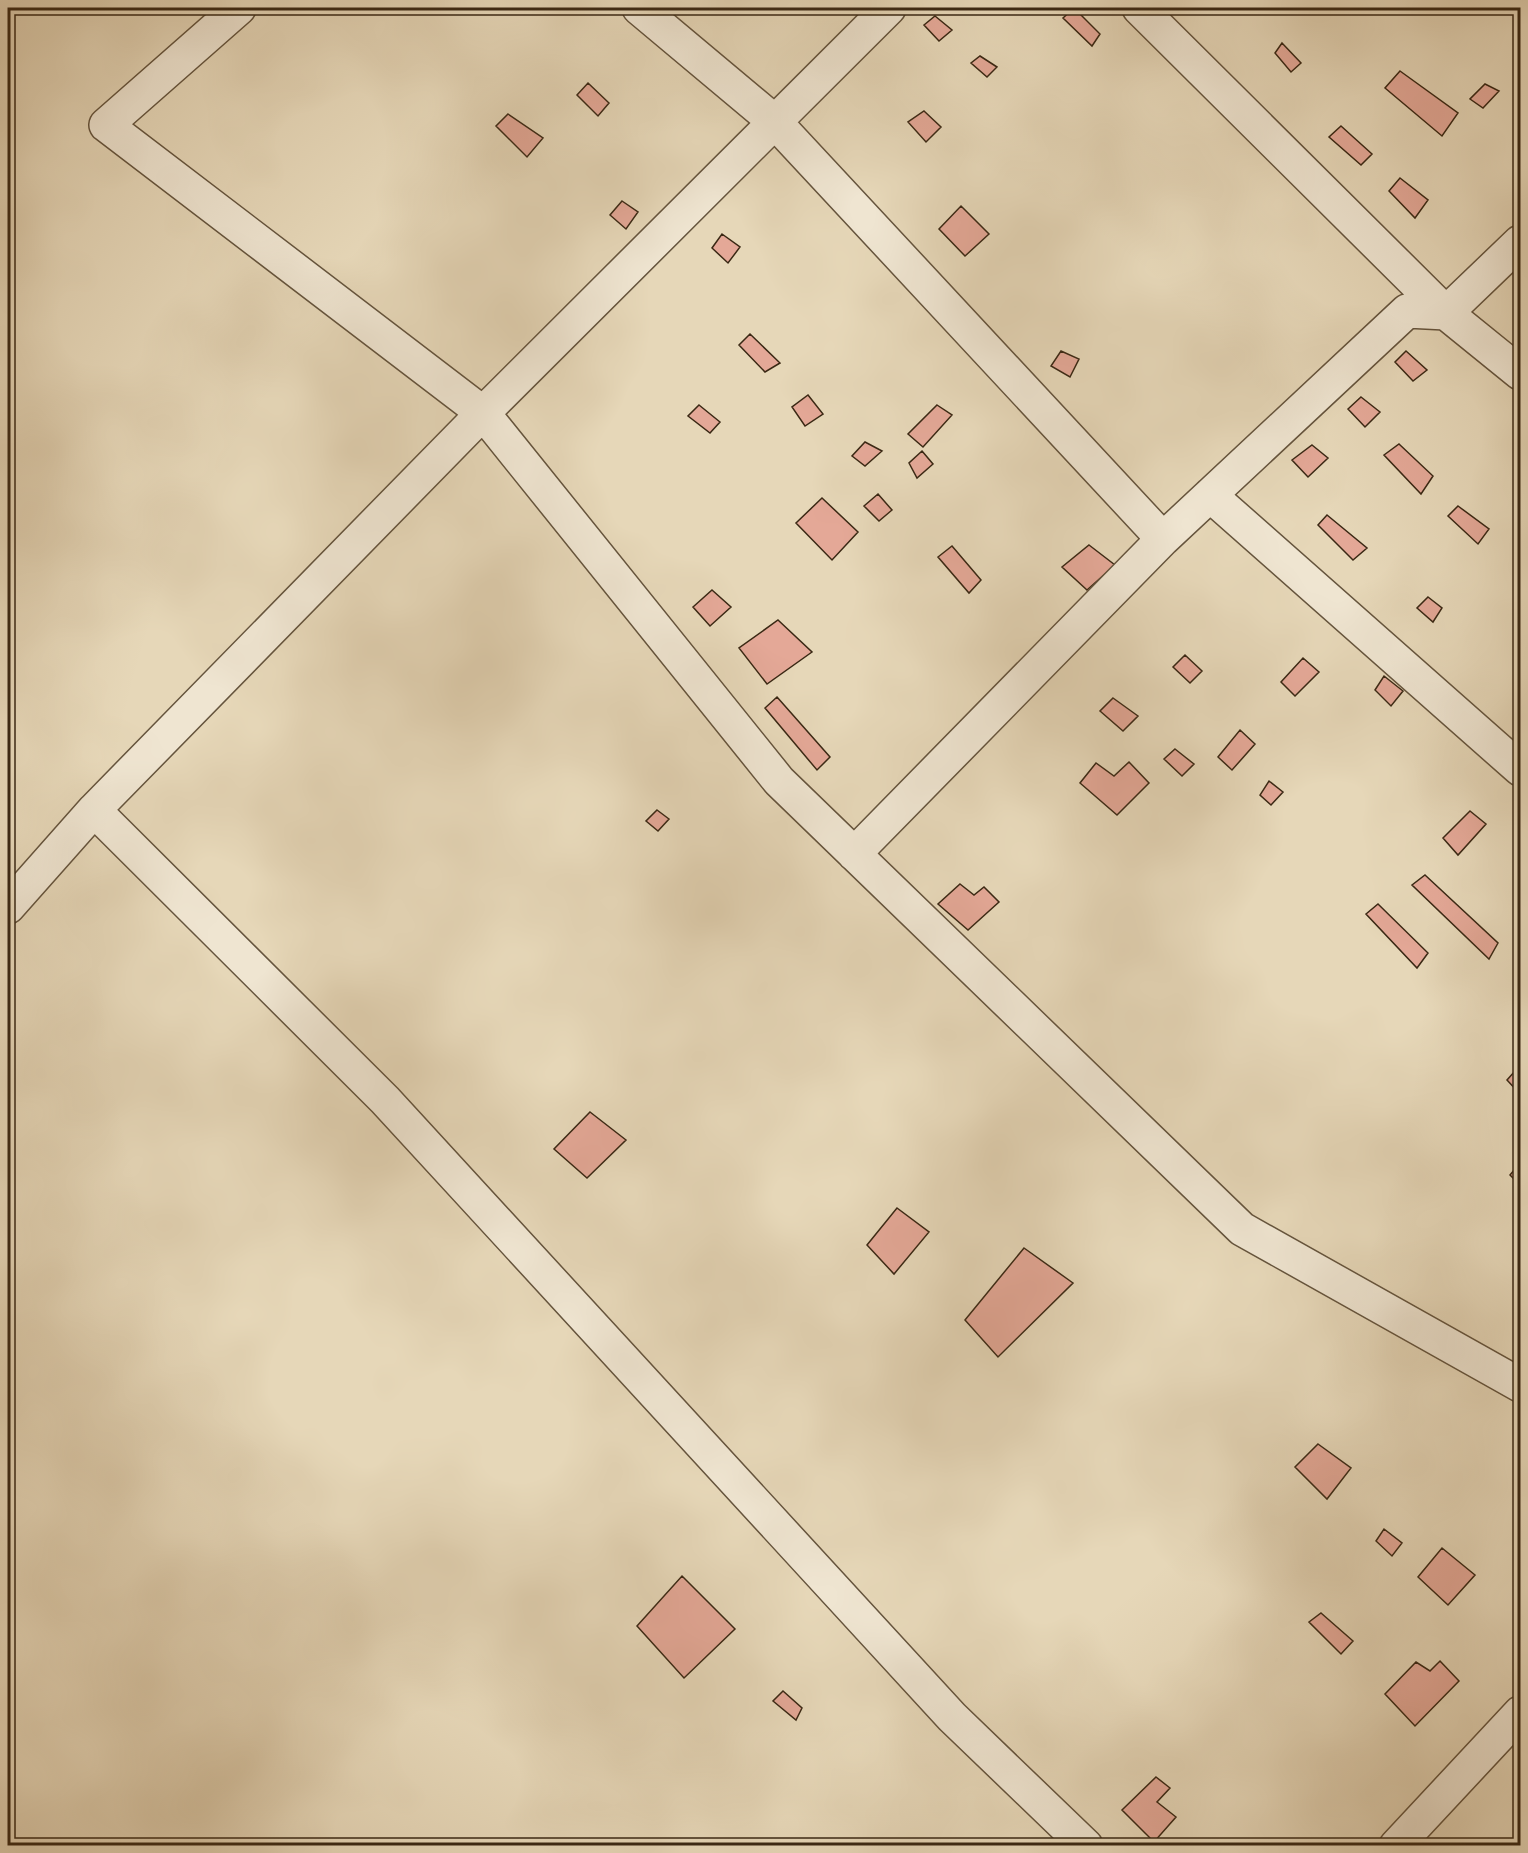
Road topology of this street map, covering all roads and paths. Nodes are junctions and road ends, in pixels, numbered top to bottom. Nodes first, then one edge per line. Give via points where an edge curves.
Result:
1 (239, 8) edge
2 (639, 8) edge
3 (890, 8) edge
4 (1139, 8) edge
5 (775, 122) junction
6 (1521, 242) edge
7 (1446, 313) junction
8 (1521, 373) edge
9 (483, 413) junction
10 (1210, 495) junction
11 (1163, 539) junction
12 (1521, 769) edge
13 (94, 810) junction
14 (854, 854) junction
15 (8, 907) edge
16 (1521, 1385) edge
17 (1521, 1713) edge
18 (1086, 1845) edge
19 (1396, 1845) edge

1 - 9 street via 106,125
2 - 5 street
3 - 5 street
4 - 7 street
5 - 9 street
5 - 11 street
6 - 7 street
7 - 8 street
7 - 10 street via 1407,311
9 - 13 street
9 - 14 street via 779,781
10 - 11 street
10 - 12 street
11 - 14 street
13 - 15 street
13 - 18 street via 385,1100 952,1717
14 - 16 street via 1242,1229
17 - 19 street

